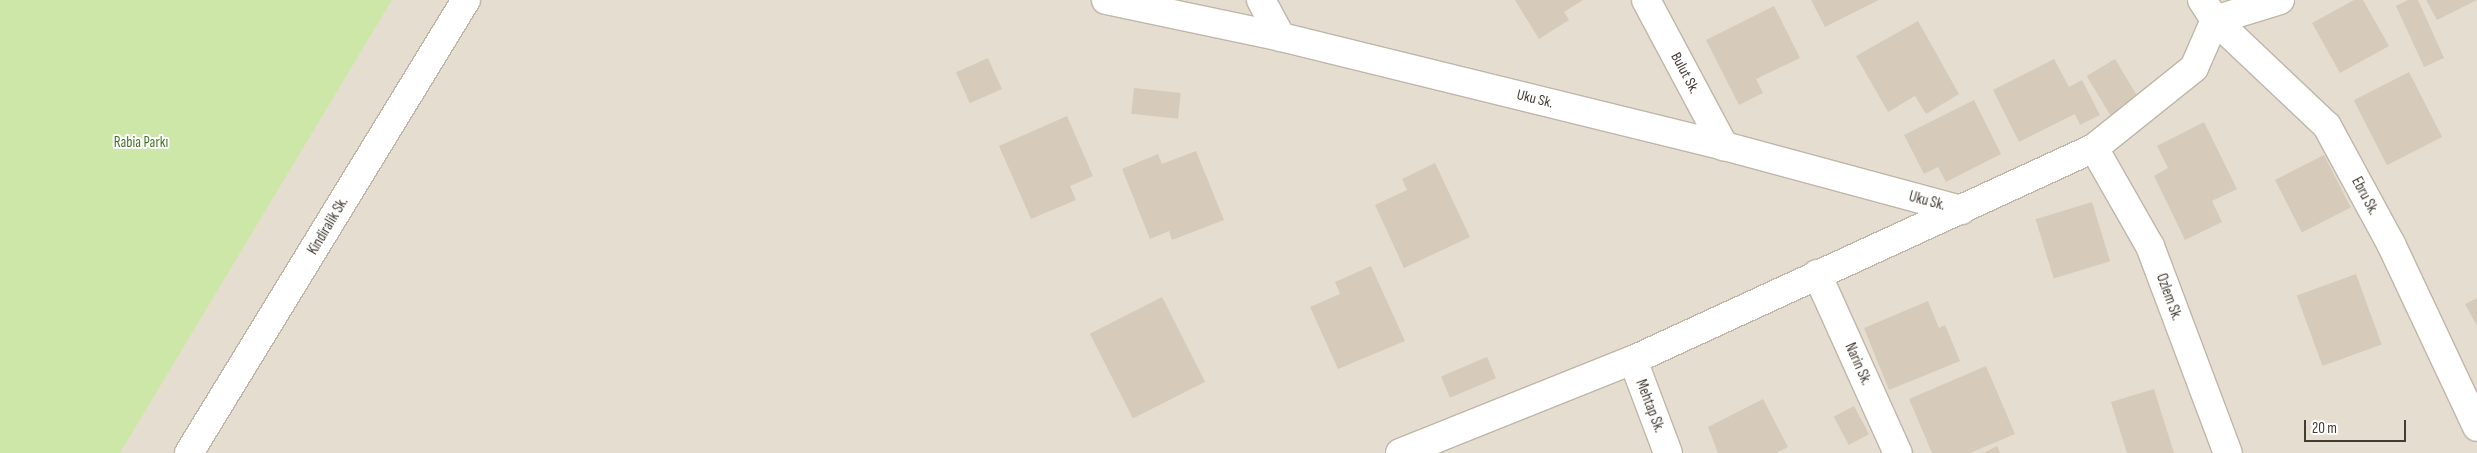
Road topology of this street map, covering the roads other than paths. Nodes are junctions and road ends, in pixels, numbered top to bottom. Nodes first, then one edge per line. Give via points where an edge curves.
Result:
1 (466, 0) edge
2 (1106, 0) edge
3 (1260, 0) edge
4 (1646, 0) edge
5 (2280, 0) edge
6 (2209, 10) edge
7 (1281, 37) junction
8 (1724, 146) junction
9 (2094, 148) junction
10 (1962, 210) junction
11 (1817, 274) junction
12 (1633, 360) junction
13 (2477, 428) edge
14 (189, 453) edge
15 (1400, 453) edge
16 (1668, 453) edge
17 (1898, 453) edge
18 (2228, 453) edge

1 - 14 street, Kindiralik Sk.
2 - 7 street, Uku Sk.
3 - 7 street
4 - 8 street, Bulut Sk.
5 - 6 street
6 - 9 street via 2194,68
6 - 13 street, Ebru Sk. via 2327,126 2391,244
7 - 8 street, Uku Sk.
8 - 10 street, Uku Sk.
9 - 10 street
9 - 18 street, Ozlem Sk. via 2150,246
10 - 11 street
11 - 12 street
11 - 17 street, Narin Sk.
12 - 15 street
12 - 16 street, Mehtap Sk.

